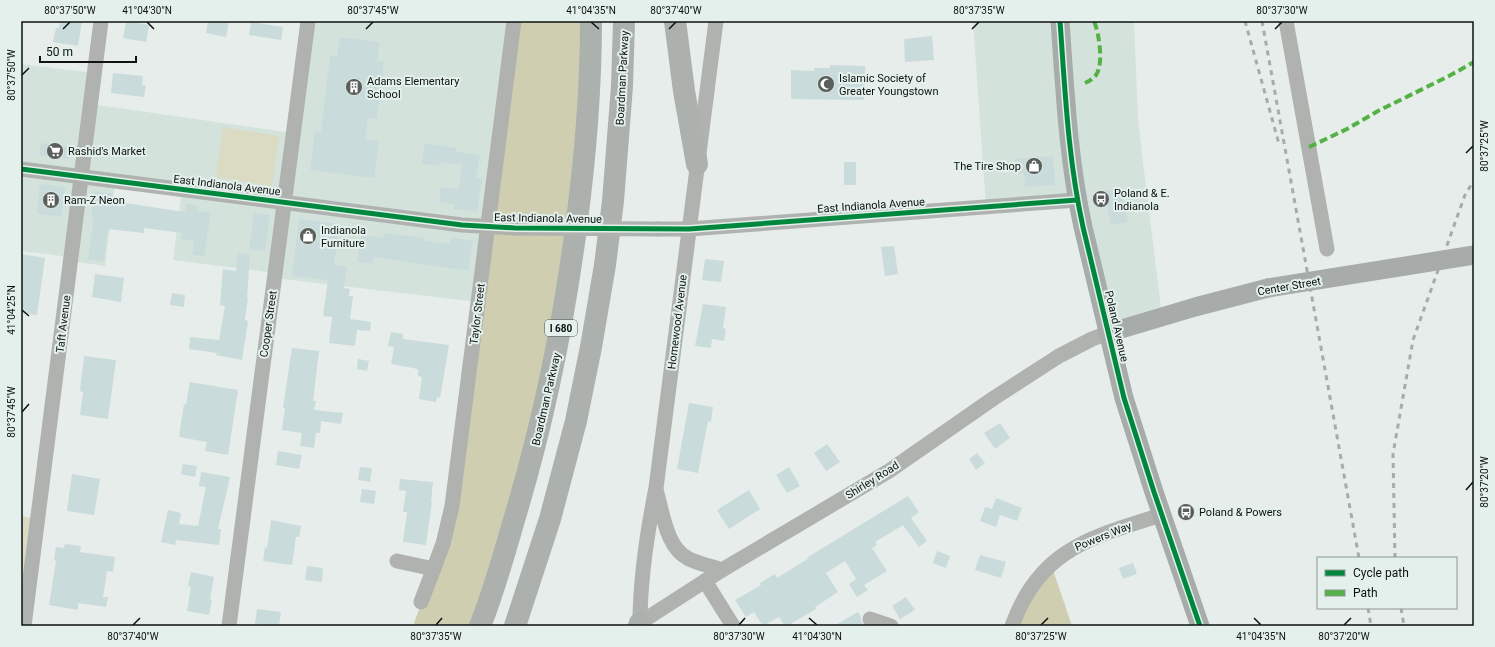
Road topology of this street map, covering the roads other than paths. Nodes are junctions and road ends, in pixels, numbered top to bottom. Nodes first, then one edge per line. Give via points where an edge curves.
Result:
1 (101, 21) edge
2 (308, 21) edge
3 (514, 21) edge
4 (591, 21) edge
5 (624, 21) edge
6 (675, 21) edge
7 (716, 21) edge
8 (720, 21) edge
9 (1060, 21) edge
10 (1286, 21) edge
11 (697, 164) junction
12 (21, 169) edge
13 (81, 177) junction
14 (1077, 200) junction
15 (284, 203) junction
16 (488, 227) junction
17 (689, 229) junction
18 (1327, 249) dead end
19 (1474, 255) edge
20 (1108, 333) junction
21 (656, 488) junction
22 (1161, 515) junction
23 (397, 561) dead end
24 (434, 569) junction
25 (722, 570) junction
26 (705, 581) junction
27 (421, 602) dead end
28 (870, 619) dead end
29 (638, 625) edge
30 (24, 626) edge
31 (228, 626) edge
32 (480, 626) edge
33 (515, 626) edge
34 (733, 626) edge
35 (891, 626) edge
36 (1012, 626) edge
37 (1200, 626) edge

1 - 13 street, Taft Avenue
2 - 15 street, Cooper Street
3 - 16 street, Taylor Street
4 - 32 highway, Boardman Parkway / I 680 via 589,91 581,190 556,357 528,474
5 - 33 highway, Boardman Parkway / I 680 via 614,201 591,348 576,421 550,520
6 - 11 highway
7 - 8 street
7 - 11 street, Homewood Avenue
9 - 14 main road, Poland Avenue via 1069,142
10 - 18 street
11 - 17 street, Homewood Avenue
12 - 13 street, East Indianola Avenue
13 - 15 street, East Indianola Avenue
13 - 30 street, Taft Avenue
14 - 17 street, East Indianola Avenue
14 - 20 main road, Poland Avenue
15 - 16 street, East Indianola Avenue
15 - 31 street, Cooper Street
16 - 17 street, East Indianola Avenue, bridge
16 - 24 street, Taylor Street via 452,506
17 - 21 street, Homewood Avenue
19 - 20 main road, Center Street, bridge via 1268,288
20 - 22 main road, Poland Avenue via 1124,398
20 - 25 street, Shirley Road via 1060,356 889,471
21 - 25 street via 675,546 689,559
21 - 29 street, Homewood Avenue via 648,525
22 - 36 street, Powers Way via 1100,535 1062,554 1039,577 1024,598
22 - 37 main road, Poland Avenue
23 - 24 street
24 - 27 street, Taylor Street
25 - 26 street, Shirley Road
26 - 29 street, Shirley Road
26 - 34 street
28 - 35 street

